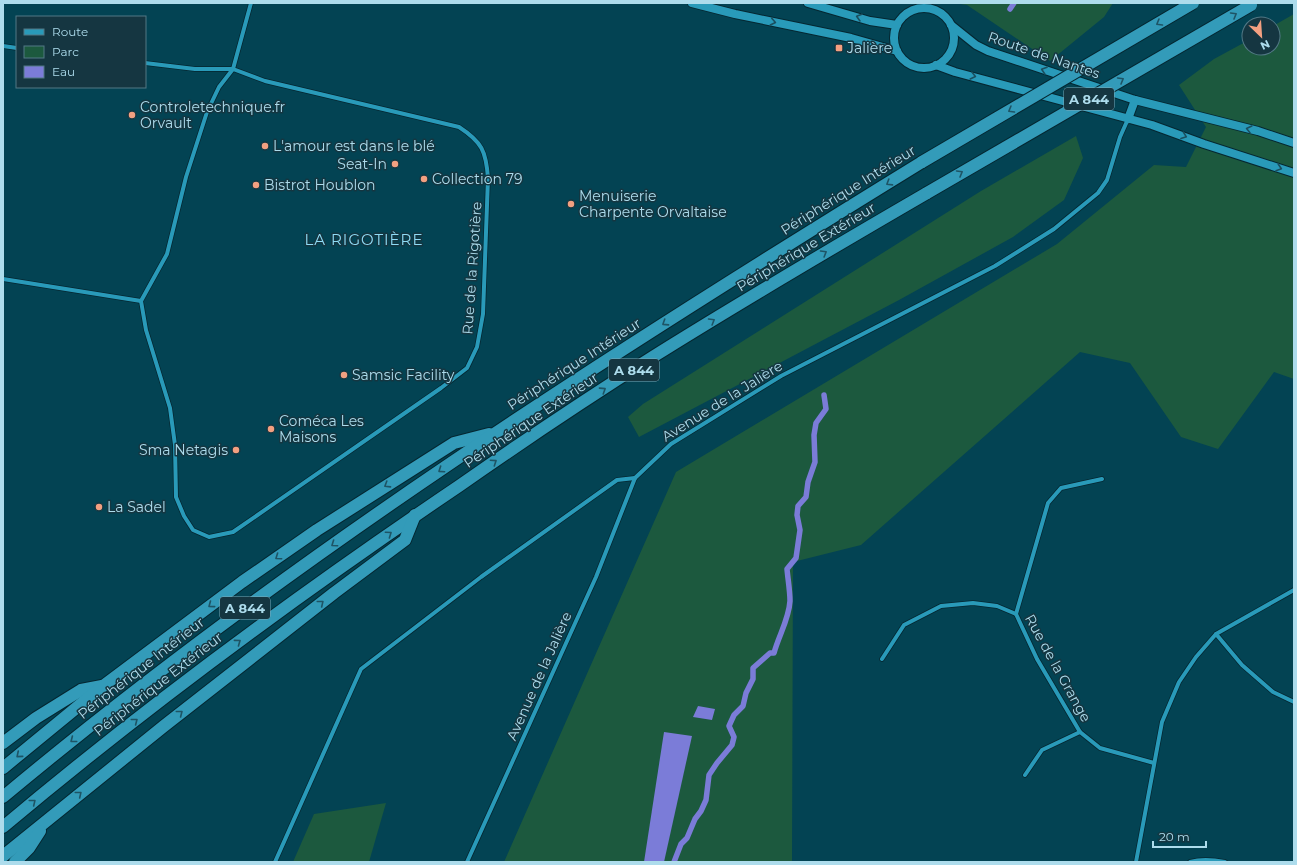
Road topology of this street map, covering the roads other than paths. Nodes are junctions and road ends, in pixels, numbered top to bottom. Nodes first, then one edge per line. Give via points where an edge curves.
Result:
1 (252, 3) edge
2 (692, 3) edge
3 (808, 3) edge
4 (1193, 3) edge
5 (1253, 4) edge
6 (936, 6) edge
7 (951, 24) junction
8 (897, 25) junction
9 (3, 46) edge
10 (16, 48) edge
11 (897, 51) junction
12 (146, 63) edge
13 (936, 65) junction
14 (232, 69) junction
15 (1135, 100) junction
16 (1128, 119) junction
17 (1294, 143) edge
18 (1294, 173) edge
19 (3, 279) edge
20 (141, 300) junction
21 (496, 432) junction
22 (635, 478) junction
23 (1102, 479) dead end
24 (416, 515) junction
25 (1294, 590) edge
26 (1016, 614) junction
27 (1216, 634) junction
28 (882, 659) dead end
29 (103, 686) junction
30 (1294, 702) edge
31 (1080, 732) junction
32 (3, 743) edge
33 (1154, 763) junction
34 (3, 768) edge
35 (1025, 774) dead end
36 (3, 797) edge
37 (49, 819) junction
38 (3, 827) edge
39 (3, 856) edge
40 (15, 862) edge
41 (275, 862) edge
42 (467, 862) edge
43 (1136, 862) edge
44 (1190, 862) edge
45 (1225, 862) edge

1 - 14 street
2 -> 11 main road via 851,38
8 -> 3 main road via 870,21
4 -> 21 highway, Périphérique Intérieur / A 844, bridge via 922,162
24 -> 5 highway, Périphérique Extérieur / A 844, bridge via 651,358 803,265
6 - 7 main road
6 - 8 main road via 913,10 903,16
7 - 13 main road via 954,31 953,45 947,57
15 -> 7 main road, Route de Nantes via 988,52 976,46
8 - 11 main road via 894,32
9 - 10 street
11 - 13 main road via 904,61 914,66 928,68
12 - 14 street, Rue de la Rigotière via 195,69
13 -> 16 main road
14 - 20 street via 219,87 207,112 186,177 168,254
14 - 20 street, Rue de la Rigotière via 265,81 459,127 472,136 481,147 487,161 488,178 483,306 477,347 466,368 441,388 233,532 209,537 193,530 176,497 175,445 170,408 146,330
15 - 16 main road
17 -> 15 main road, Route de Nantes via 1258,131
16 -> 18 main road
16 - 22 street, Avenue de la Jalière via 1107,180 1098,193 1054,229 995,266 781,376 671,444
19 - 20 street
21 -> 29 highway via 454,443 317,530 242,582
21 -> 36 highway, Périphérique Intérieur / A 844 via 264,594 146,682
22 - 41 street via 617,480 481,577 361,669
22 - 42 street, Avenue de la Jalière via 596,577
23 - 26 street, Rue de la Grange via 1060,488 1048,503
37 -> 24 highway via 334,593 405,540
38 -> 24 highway, Périphérique Extérieur / A 844 via 211,662
25 - 27 street
26 - 28 street via 997,606 973,603 941,606 904,625
26 - 31 street, Rue de la Grange via 1038,659
27 - 30 street via 1242,665 1272,692
27 - 33 street via 1179,682 1162,722
29 - 32 highway via 81,690 36,718
29 -> 34 highway
31 - 33 street, Rue de la Grange via 1100,748
31 - 35 street via 1042,750
33 - 43 street
37 - 39 highway
37 - 40 highway via 29,848
44 - 45 street

